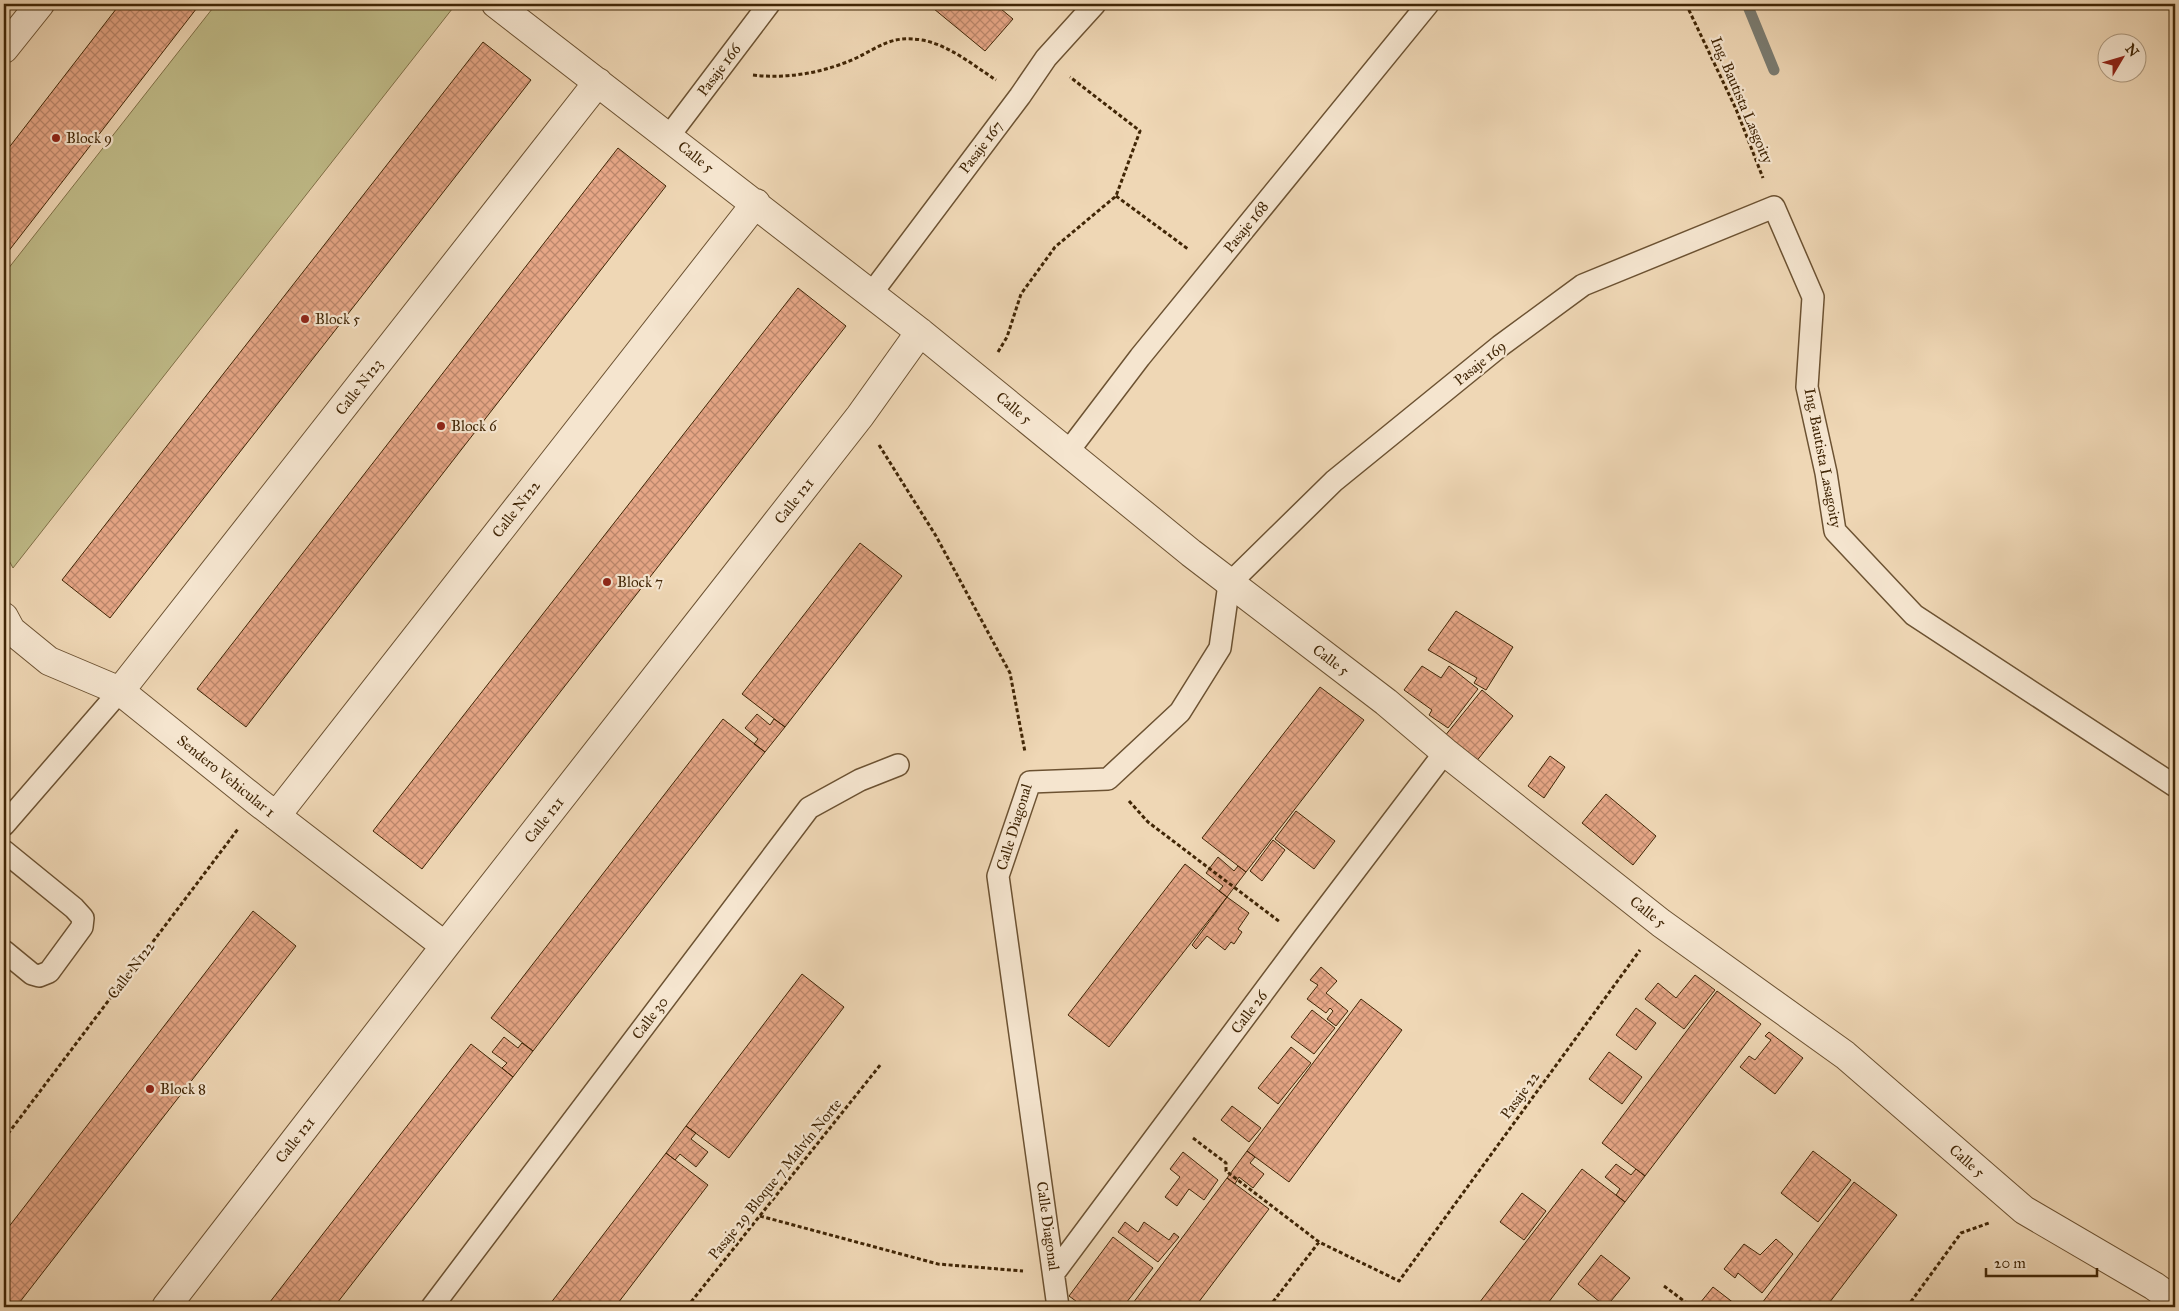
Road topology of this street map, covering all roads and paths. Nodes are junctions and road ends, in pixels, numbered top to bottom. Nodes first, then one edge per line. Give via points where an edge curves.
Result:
1 (40, 4) edge
2 (496, 4) edge
3 (769, 4) edge
4 (1095, 4) edge
5 (1428, 4) edge
6 (1686, 4) edge
7 (4, 50) edge
8 (1046, 58) junction
9 (720, 70) junction
10 (598, 82) junction
11 (1020, 96) junction
12 (669, 136) junction
13 (1116, 196) junction
14 (756, 203) junction
15 (1774, 207) junction
16 (1214, 268) junction
17 (871, 294) junction
18 (920, 332) junction
19 (980, 380) junction
20 (860, 416) junction
21 (1067, 453) junction
22 (1229, 584) junction
23 (4, 617) edge
24 (120, 691) junction
25 (1445, 752) junction
26 (898, 765) dead end
27 (1108, 779) junction
28 (1030, 782) junction
29 (2175, 786) edge
30 (267, 809) junction
31 (4, 825) edge
32 (4, 851) edge
33 (1661, 922) junction
34 (1303, 939) junction
35 (445, 946) junction
36 (4, 951) edge
37 (881, 1064) dead end
38 (1169, 1119) junction
39 (4, 1139) edge
40 (2024, 1210) junction
41 (760, 1216) junction
42 (1319, 1242) junction
43 (1054, 1273) junction
44 (1664, 1286) dead end
45 (2175, 1301) edge
46 (166, 1307) edge
47 (432, 1307) edge
48 (688, 1307) edge
49 (1058, 1307) edge
50 (1269, 1307) edge
51 (1692, 1307) edge
52 (1907, 1307) edge

1 - 7 street
2 - 10 street, Calle 5
3 - 9 lane, Pasaje 166
4 - 8 lane, Pasaje 167
5 - 16 lane, Pasaje 168
6 - 15 path, Ing. Bautista Lasgoity via 1736,109
8 - 11 lane, Pasaje 167
8 - 13 path via 1140,131
9 - 11 path via 759,76 810,74 853,59 893,39 923,40 953,52
9 - 12 lane, Pasaje 166
10 - 12 street, Calle 5
10 - 24 street, Calle N123
11 - 17 lane, Pasaje 167
12 - 14 street, Calle 5
13 - 16 path
13 - 19 path via 1055,247 1021,294 1007,337
14 - 17 street, Calle 5
14 - 30 street, Calle N122
15 - 22 lane, Pasaje 169 via 1583,285 1500,346 1334,481
15 - 29 lane, Ing. Bautista Lasagoity via 1813,297 1807,387 1835,531 1914,615
16 - 21 lane, Pasaje 168 via 1140,357
17 - 18 street, Calle 5
18 - 19 street, Calle 5
18 - 20 street, Calle 121
19 - 21 street, Calle 5
20 - 28 path, Calle Diagonal via 936,536 1010,673
20 - 35 street, Calle 121
21 - 22 street, Calle 5
22 - 25 street, Calle 5 via 1386,702
22 - 27 lane via 1220,648 1180,712
23 - 24 street, Sendero Vehicular 1 via 11,630 48,660
24 - 30 street, Sendero Vehicular 1
24 - 31 lane
25 - 33 street, Calle 5
25 - 34 lane, Calle 26
26 - 47 lane, Calle 30 via 860,780 809,808
27 - 28 lane
27 - 34 path via 1148,822
28 - 43 lane, Calle Diagonal via 998,876
30 - 35 street, Sendero Vehicular 1
30 - 39 path, Calle N122
32 - 36 lane via 82,918 82,927 49,972 39,976 32,974
33 - 40 street, Calle 5 via 1845,1055
33 - 42 path, Pasaje 22 via 1398,1281
34 - 38 lane, Calle 26
35 - 46 street, Calle 121
37 - 41 path, Pasaje 29 Bloque 7 Malvín Norte
38 - 42 path via 1226,1163 1226,1171
38 - 43 lane, Calle 26
40 - 45 street, Calle 5
40 - 52 path via 1960,1233
41 - 43 path via 938,1264
41 - 48 path, Pasaje 29 Bloque 7 Malvín Norte
42 - 50 path
43 - 49 lane, Calle Diagonal
44 - 51 path

